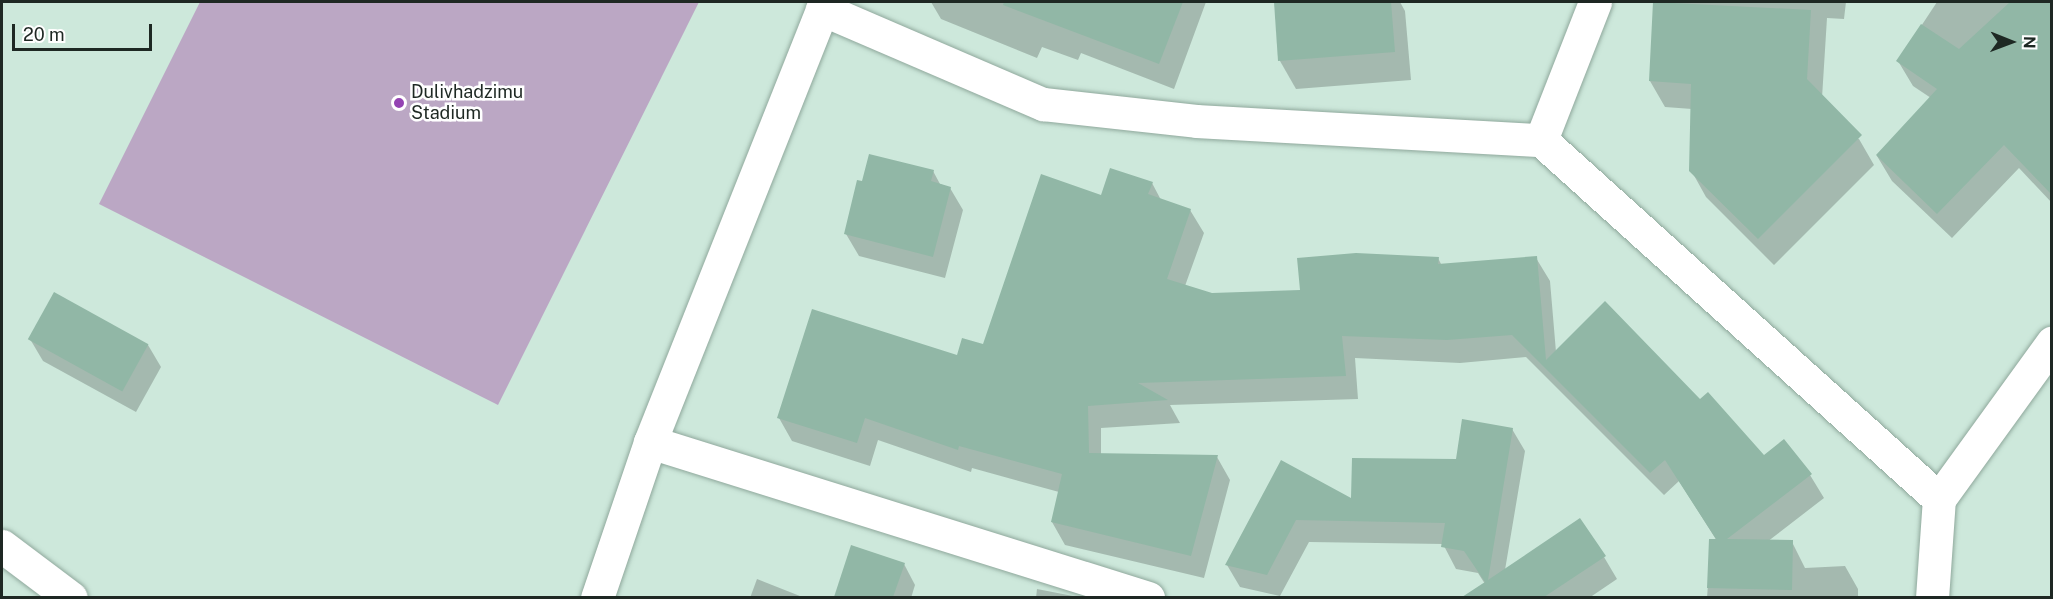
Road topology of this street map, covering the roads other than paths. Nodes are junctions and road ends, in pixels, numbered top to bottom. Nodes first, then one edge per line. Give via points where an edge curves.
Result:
1 (1595, 2) edge
2 (823, 5) edge
3 (1541, 140) junction
4 (2052, 343) edge
5 (650, 442) junction
6 (1939, 499) junction
7 (2, 546) edge
8 (71, 597) edge
9 (597, 597) edge
10 (1148, 597) edge
11 (1932, 597) edge

1 - 3 street
2 - 3 street via 1043,104 1196,121
2 - 5 street
3 - 6 street
4 - 6 street
5 - 9 street
5 - 10 street
6 - 11 street
7 - 8 street

